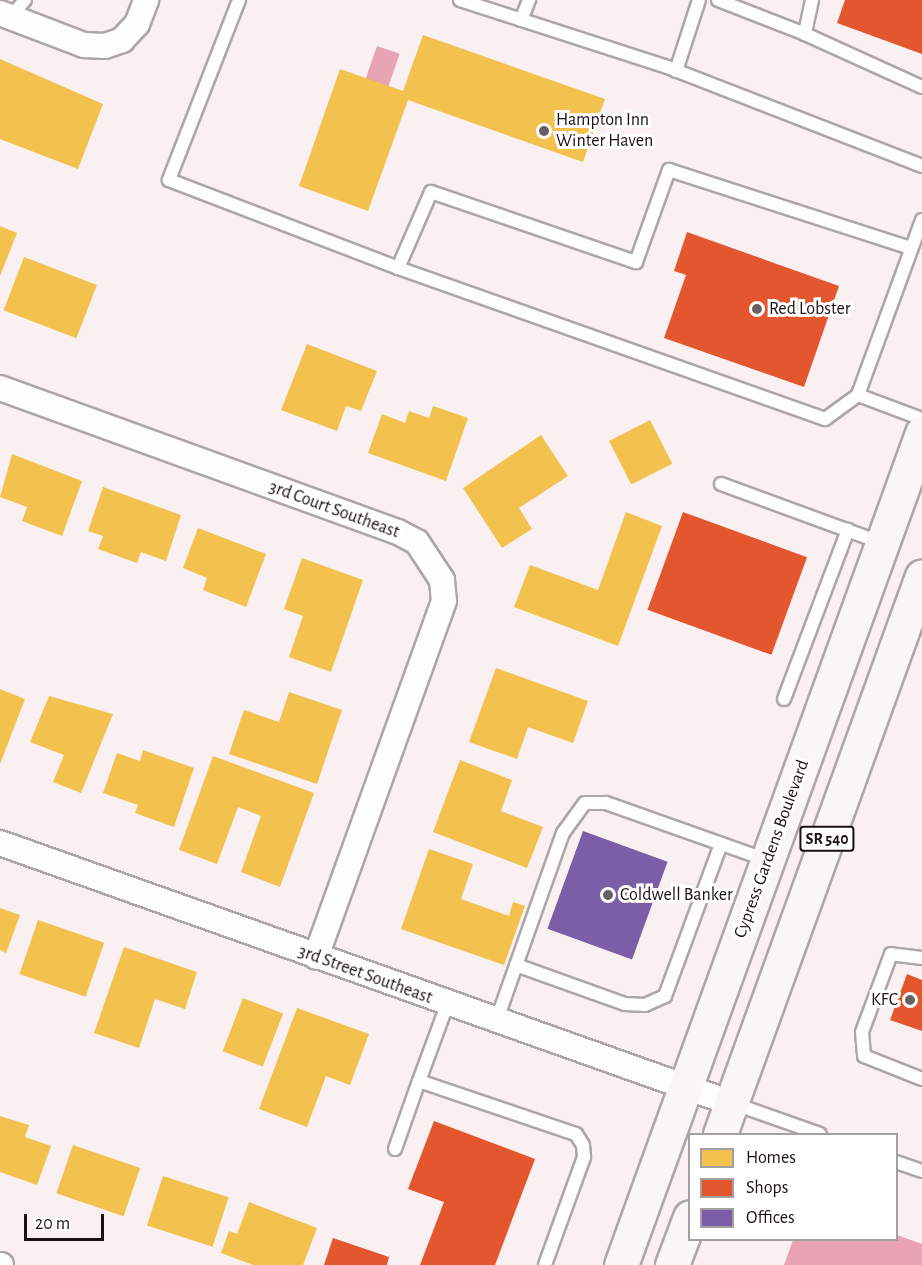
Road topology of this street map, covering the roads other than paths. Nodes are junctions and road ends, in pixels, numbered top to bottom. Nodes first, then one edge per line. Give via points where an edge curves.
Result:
1 (146, 0) edge
2 (239, 0) edge
3 (460, 0) edge
4 (529, 0) edge
5 (699, 0) edge
6 (718, 0) edge
7 (812, 0) edge
8 (12, 10) edge
9 (521, 20) junction
10 (805, 34) junction
11 (676, 71) junction
12 (922, 87) edge
13 (922, 165) edge
14 (922, 220) edge
15 (911, 248) junction
16 (398, 268) junction
17 (0, 388) edge
18 (858, 395) junction
19 (922, 419) edge
20 (922, 433) edge
21 (721, 484) dead end
22 (848, 530) junction
23 (883, 543) junction
24 (922, 576) edge
25 (783, 699) dead end
26 (0, 843) edge
27 (721, 844) junction
28 (768, 861) junction
29 (316, 957) junction
30 (922, 958) edge
31 (516, 965) junction
32 (447, 1005) junction
33 (495, 1023) junction
34 (922, 1079) edge
35 (420, 1081) junction
36 (686, 1087) junction
37 (731, 1103) junction
38 (720, 1133) edge
39 (817, 1133) edge
40 (395, 1149) dead end
41 (898, 1162) edge
42 (922, 1171) edge
43 (688, 1222) edge
44 (545, 1265) edge
45 (621, 1265) edge
46 (672, 1265) edge

1 - 8 street via 137,24 122,40 105,46 84,45
2 - 16 lane via 169,180
3 - 9 lane
4 - 9 lane
5 - 11 lane
6 - 10 lane
7 - 10 lane
9 - 11 lane
10 - 12 lane
11 - 13 lane
14 - 15 lane
15 - 16 lane via 669,170 636,262 431,192
15 - 18 lane
16 - 18 lane via 825,419
17 - 29 street, 3rd Court Southeast via 398,532 417,542 442,580 444,601
18 - 19 lane
20 - 23 main road, Cypress Gardens Boulevard / SR 540
21 - 22 lane
22 - 23 lane
22 - 25 lane
23 - 28 main road, Cypress Gardens Boulevard / SR 540
24 - 37 main road, SR 540
26 - 29 street, 3rd Street Southeast
27 - 28 lane
27 - 31 lane via 665,996 645,1005 625,1004
27 - 31 lane via 606,803 585,803 563,833
28 - 36 main road, Cypress Gardens Boulevard / SR 540
29 - 32 street, 3rd Street Southeast
30 - 34 lane via 891,954 862,1032 864,1056
31 - 33 lane
32 - 33 street, 3rd Street Southeast
32 - 35 lane
33 - 36 street, 3rd Street Southeast
35 - 40 lane
35 - 44 lane via 576,1134 584,1157
36 - 37 street, 3rd Street Southeast
36 - 45 main road, Cypress Gardens Boulevard / SR 540
37 - 38 main road, SR 540
37 - 39 lane
41 - 42 lane
43 - 46 main road

